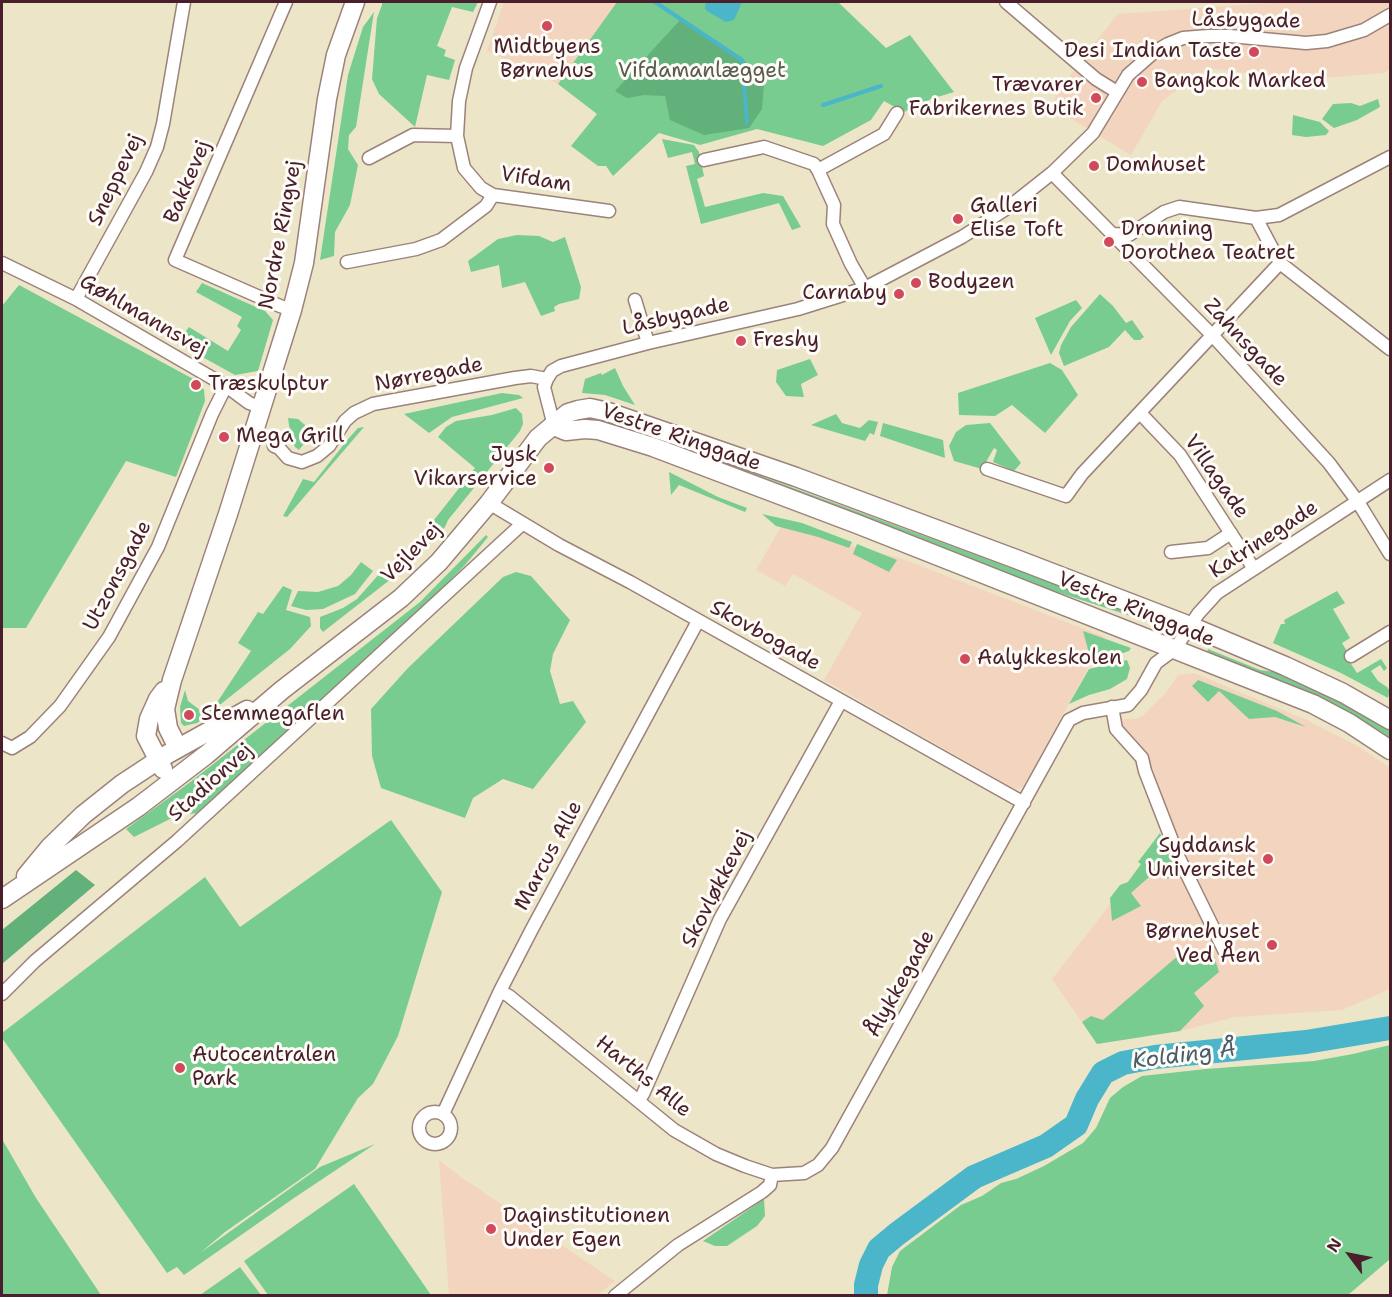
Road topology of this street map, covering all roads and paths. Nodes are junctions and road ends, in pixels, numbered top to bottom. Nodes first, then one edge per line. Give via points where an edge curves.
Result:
1 (184, 2) edge
2 (286, 2) edge
3 (355, 2) edge
4 (490, 2) edge
5 (1006, 2) edge
6 (1390, 15) edge
7 (1117, 92) junction
8 (897, 113) dead end
9 (458, 136) junction
10 (369, 158) dead end
11 (704, 160) dead end
12 (1389, 161) edge
13 (818, 170) junction
14 (1052, 173) junction
15 (493, 195) junction
16 (609, 211) dead end
17 (1256, 218) junction
18 (1113, 234) junction
19 (347, 261) dead end
20 (1280, 262) junction
21 (2, 263) edge
22 (865, 288) junction
23 (76, 298) junction
24 (635, 300) dead end
25 (292, 310) junction
26 (1213, 336) junction
27 (648, 343) junction
28 (1390, 349) edge
29 (547, 378) junction
30 (226, 386) junction
31 (262, 408) junction
32 (1140, 413) junction
33 (554, 426) junction
34 (274, 446) dead end
35 (987, 469) dead end
36 (1390, 480) edge
37 (1358, 502) junction
38 (489, 503) junction
39 (522, 524) junction
40 (1231, 533) junction
41 (1171, 552) dead end
42 (1390, 554) edge
43 (1254, 569) junction
44 (698, 621) junction
45 (1190, 626) junction
46 (1390, 632) edge
47 (1176, 649) junction
48 (1351, 656) dead end
49 (171, 680) junction
50 (282, 690) junction
51 (841, 701) junction
52 (1112, 707) junction
53 (1390, 720) edge
54 (2, 743) edge
55 (178, 748) junction
56 (1390, 750) edge
57 (164, 771) junction
58 (1024, 802) junction
59 (7, 896) edge
60 (1225, 952) dead end
61 (500, 991) junction
62 (2, 994) edge
63 (639, 1100) junction
64 (443, 1114) dead end
65 (772, 1175) junction
66 (615, 1296) edge

1 - 23 street, Sneppevej via 157,147 147,172
2 - 25 street, Bakkevej via 175,260
3 - 25 main road, Nordre Ringvej via 336,55 327,99 304,263
4 - 9 street, Vifdam via 466,68 459,101
5 - 7 street via 1096,79
6 - 7 street, Låsbygade via 1364,30 1327,41 1183,38 1152,53 1128,75
7 - 14 street, Låsbygade via 1093,133
8 - 13 street via 884,134
9 - 10 street via 413,135
9 - 15 street, Vifdam via 464,168 481,188
11 - 13 street via 764,147 814,164
12 - 17 street via 1279,215
13 - 22 street via 834,205 833,224
14 - 18 street, Zahnsgade
14 - 22 street, Låsbygade via 962,237
15 - 16 street, Vifdam
15 - 19 street via 486,206 441,240 416,249
17 - 18 street via 1179,207 1129,235
17 - 20 street
18 - 26 street, Zahnsgade
20 - 26 street
20 - 28 street
21 - 23 street, Gøhlmannsvej
22 - 27 street, Låsbygade via 798,309
23 - 30 street, Gøhlmannsvej
24 - 27 street
25 - 31 main road, Nordre Ringvej
26 - 32 street
26 - 37 street, Zahnsgade via 1329,463
27 - 29 street, Låsbygade via 561,366
29 - 33 street via 544,387
29 - 34 street, Nørregade via 515,378 373,404 354,412 328,446 302,462 288,458
30 - 31 street, Gøhlmannsvej
30 - 54 street, Utzonsgade via 158,547 109,637 60,706 30,737 12,748
31 - 49 main road, Nordre Ringvej
32 - 35 street via 1066,496
32 - 40 street, Villagade via 1180,455
33 - 38 main road, Vejlevej via 538,438
33 - 45 main road, Vestre Ringgade via 568,413 578,410 608,412 796,477
33 - 47 main road, Vestre Ringgade via 566,431 598,430 652,447
36 - 37 street, Katrinegade
37 - 42 street, Zahnsgade
37 - 43 street, Katrinegade
38 - 39 street, Skovbogade
38 - 50 main road, Vejlevej via 439,562 401,598
39 - 44 street, Skovbogade
39 - 62 street, Stadionvej via 177,840
40 - 41 street via 1208,548
40 - 43 street, Villagade
43 - 45 street, Katrinegade via 1217,592
44 - 51 street, Skovbogade
44 - 61 street, Marcus Alle
45 - 47 street, Katrinegade
45 - 53 main road, Vestre Ringgade via 1343,693
46 - 48 street
47 - 52 street, Ålykkegade via 1156,663 1128,705
47 - 56 main road, Vestre Ringgade via 1313,704
49 - 55 main road, Nordre Ringvej via 165,709 168,728
49 - 57 main road, Nordre Ringvej via 149,719 146,736
50 - 55 main road, Vejlevej
50 - 57 main road, Vejlevej via 206,755
51 - 58 street, Skovbogade
51 - 63 street, Skovløkkevej via 720,919
52 - 58 street, Ålykkegade via 1069,720
52 - 60 street via 1116,729 1142,758 1178,856
55 - 57 main road, Vejlevej
57 - 59 main road, Vejlevej via 138,807
57 - 59 main road, Vejlevej via 122,784 83,815
58 - 65 street, Ålykkegade via 832,1148 818,1165 804,1173
61 - 63 street, Harths Alle
61 - 64 street, Marcus Alle
63 - 65 street, Harths Alle via 675,1130 716,1154
65 - 66 street via 770,1185 762,1192 678,1245

